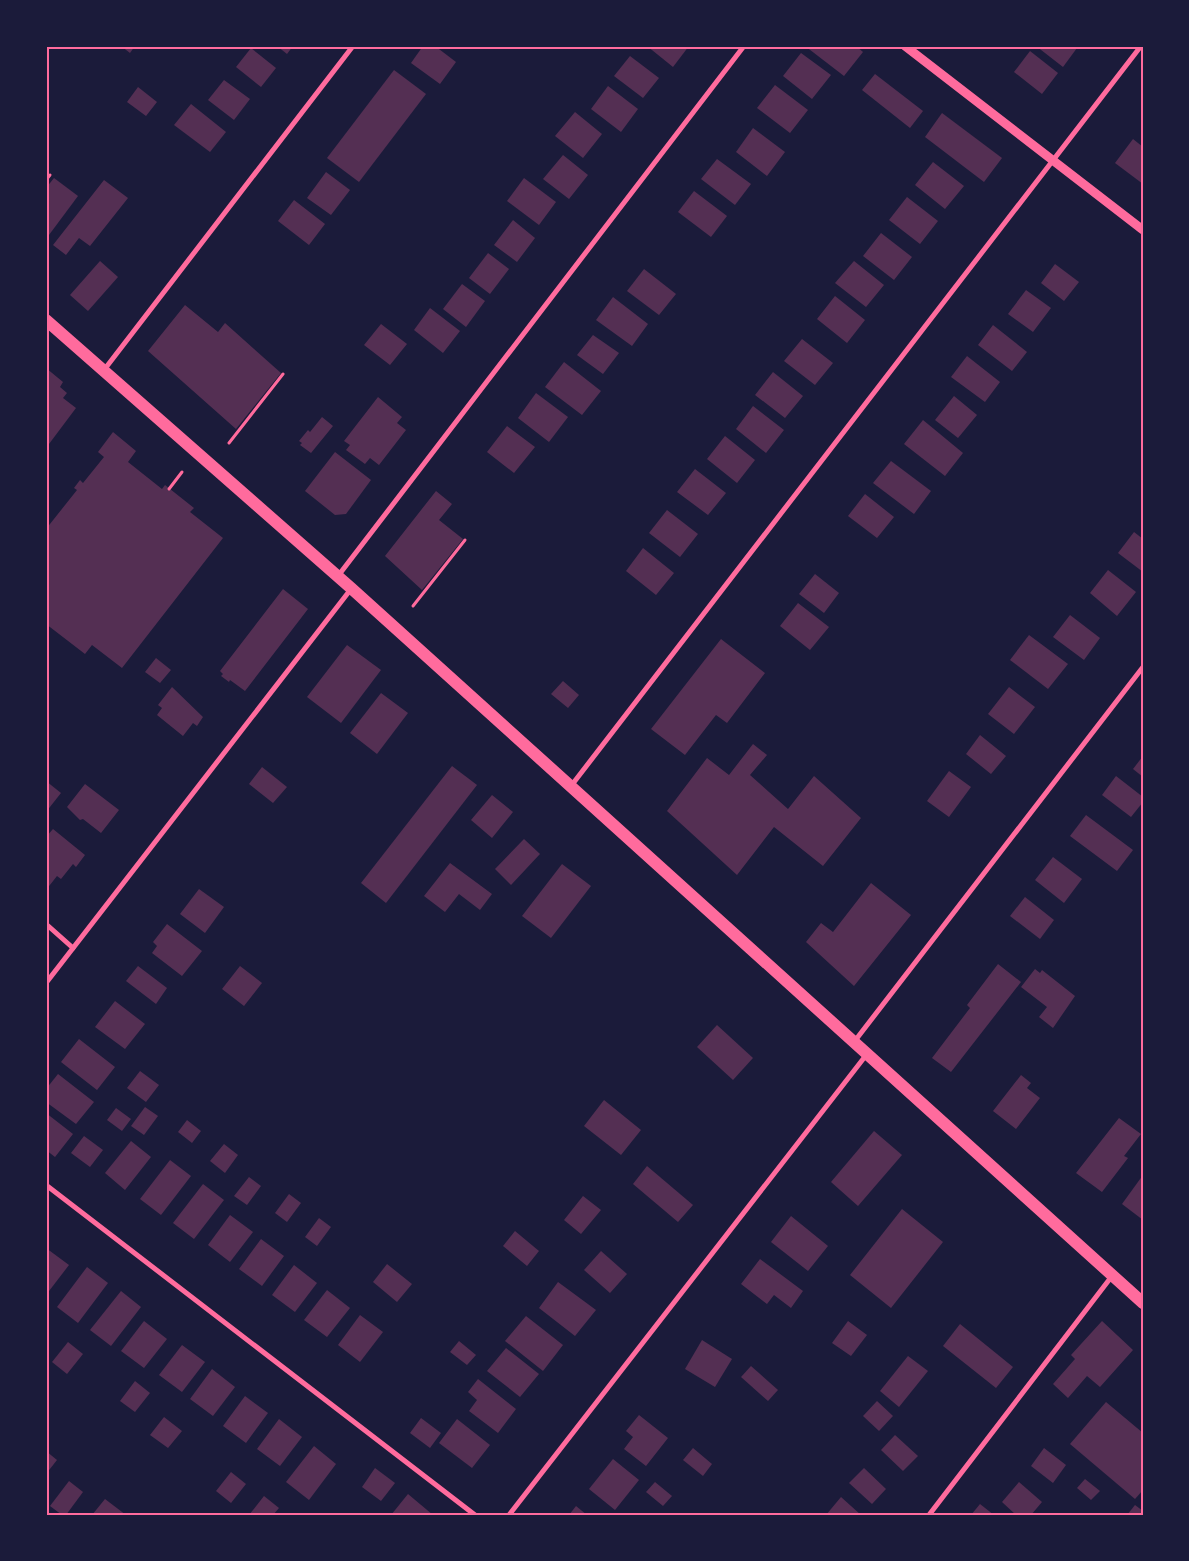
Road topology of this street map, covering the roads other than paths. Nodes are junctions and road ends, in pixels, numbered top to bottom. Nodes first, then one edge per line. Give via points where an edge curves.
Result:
1 (353, 46) edge
2 (744, 46) edge
3 (905, 46) edge
4 (1141, 46) edge
5 (1052, 160) junction
6 (1143, 230) edge
7 (46, 320) edge
8 (104, 370) junction
9 (338, 576) junction
10 (351, 588) junction
11 (1143, 667) edge
12 (571, 787) junction
13 (46, 924) edge
14 (73, 948) junction
15 (46, 983) edge
16 (854, 1042) junction
17 (867, 1054) junction
18 (46, 1185) edge
19 (1113, 1276) junction
20 (1143, 1303) edge
21 (475, 1515) edge
22 (509, 1515) edge
23 (929, 1515) edge

1 - 8 street
2 - 9 street
3 - 5 street
4 - 5 street
5 - 6 street
5 - 12 street
7 - 8 main road
8 - 9 main road
9 - 10 main road
10 - 12 main road
10 - 14 street
11 - 16 street
12 - 16 main road
13 - 14 street
14 - 15 street
16 - 17 main road
17 - 19 main road
17 - 22 street
18 - 21 street
19 - 20 main road
19 - 23 street

